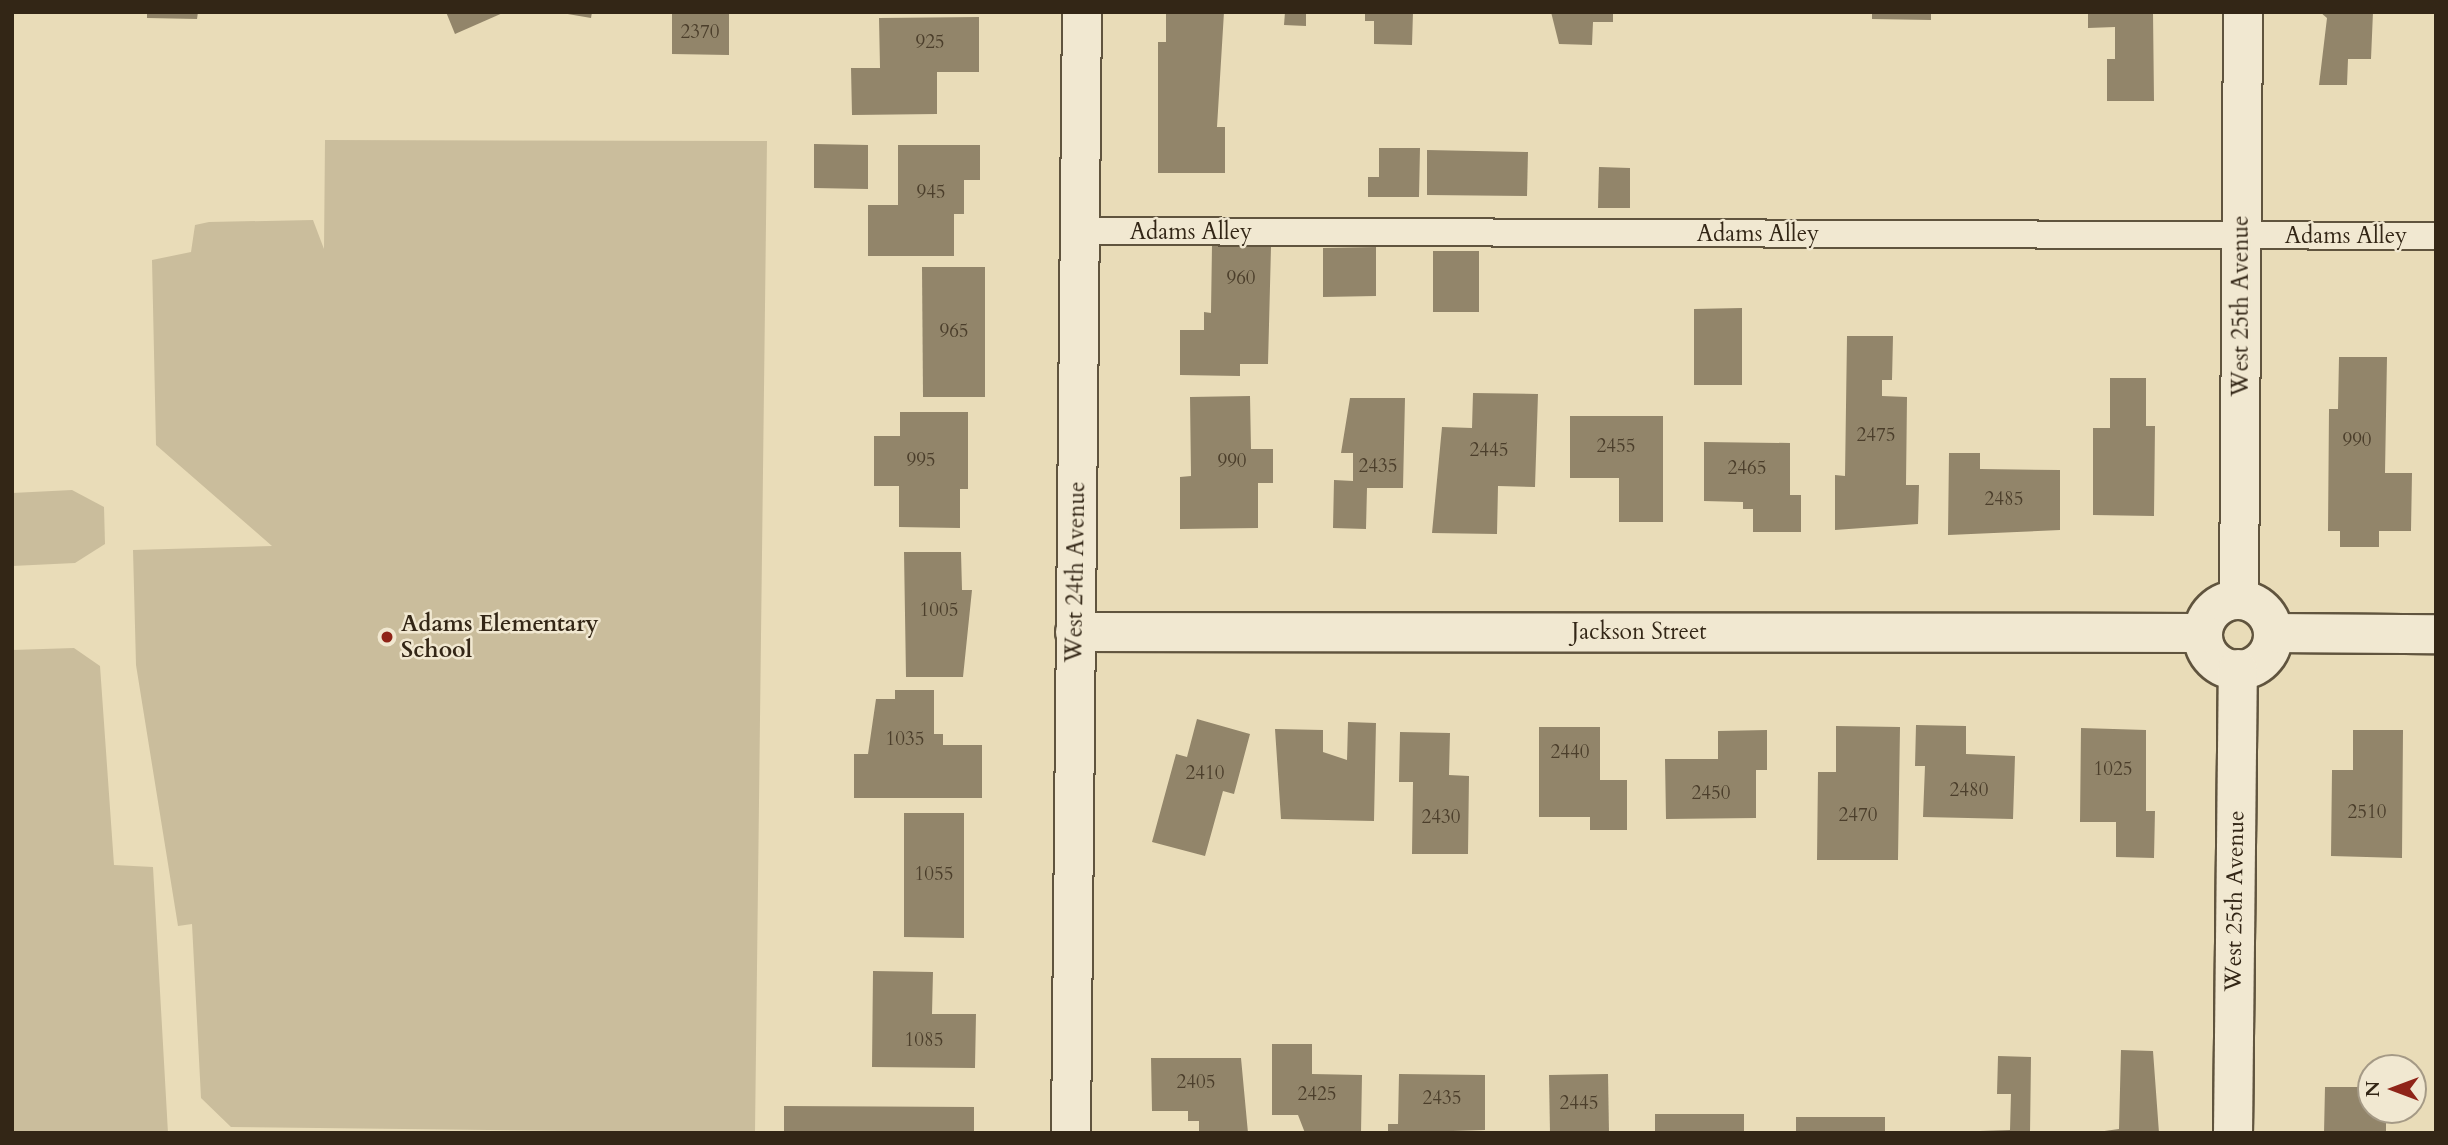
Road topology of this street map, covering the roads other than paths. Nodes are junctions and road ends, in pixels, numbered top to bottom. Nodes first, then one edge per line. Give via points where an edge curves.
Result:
1 (1082, 12) edge
2 (2243, 12) edge
3 (1080, 231) junction
4 (2436, 236) edge
5 (2241, 237) junction
6 (2239, 600) junction
7 (1075, 632) junction
8 (2203, 633) junction
9 (2273, 633) junction
10 (2436, 634) edge
11 (2238, 670) junction
12 (1071, 1133) edge
13 (2232, 1133) edge

1 - 3 street, West 24th Avenue
2 - 5 street, West 25th Avenue
3 - 5 lane, Adams Alley
3 - 7 street, West 24th Avenue
4 - 5 lane, Adams Alley
5 - 6 street, West 25th Avenue
6 - 8 street via 2214,610
6 - 9 street via 2262,610
7 - 8 street, Jackson Street
7 - 12 street, West 24th Avenue
8 - 11 street via 2211,657
9 - 10 street
9 - 11 street via 2262,660
11 - 13 street, West 25th Avenue

